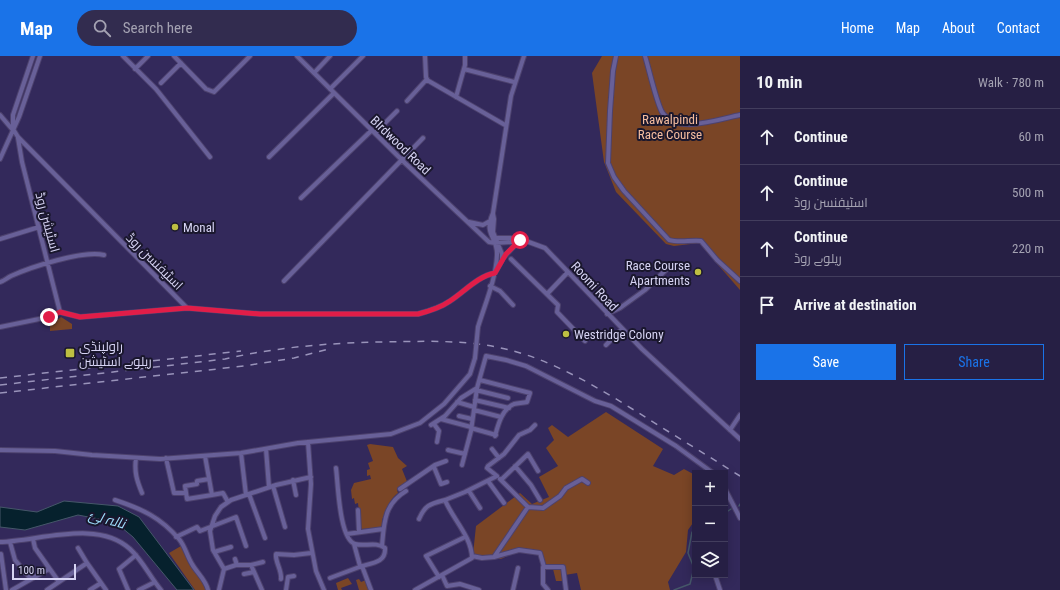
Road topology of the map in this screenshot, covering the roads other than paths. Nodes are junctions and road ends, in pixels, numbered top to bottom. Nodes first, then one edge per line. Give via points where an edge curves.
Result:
1 (32, 56) edge
2 (40, 56) edge
3 (123, 56) edge
4 (148, 56) edge
5 (174, 56) edge
6 (250, 56) edge
7 (298, 56) edge
8 (330, 56) edge
9 (363, 56) edge
10 (425, 56) edge
11 (465, 56) edge
12 (616, 56) edge
13 (645, 56) edge
14 (523, 57) edge
15 (181, 63) junction
16 (135, 69) junction
17 (464, 69) junction
18 (314, 73) junction
19 (427, 79) junction
20 (514, 82) junction
21 (161, 83) dead end
22 (330, 89) junction
23 (334, 93) junction
24 (456, 97) junction
25 (407, 101) dead end
26 (397, 111) dead end
27 (0, 115) edge
28 (740, 115) edge
29 (505, 125) junction
30 (13, 129) junction
31 (373, 132) junction
32 (18, 137) junction
33 (423, 138) dead end
34 (210, 157) dead end
35 (269, 157) dead end
36 (0, 159) edge
37 (402, 160) junction
38 (301, 198) dead end
39 (493, 213) junction
40 (466, 221) junction
41 (490, 222) junction
42 (39, 227) junction
43 (493, 238) junction
44 (0, 239) edge
45 (486, 239) junction
46 (520, 240) junction
47 (497, 243) junction
48 (104, 255) dead end
49 (511, 259) dead end
50 (502, 260) junction
51 (48, 264) junction
52 (671, 265) dead end
53 (568, 272) junction
54 (495, 273) junction
55 (740, 280) edge
56 (284, 281) dead end
57 (0, 282) edge
58 (490, 286) junction
59 (546, 294) junction
60 (513, 305) dead end
61 (187, 308) junction
62 (60, 312) junction
63 (607, 314) junction
64 (0, 327) edge
65 (622, 329) junction
66 (585, 341) dead end
67 (606, 345) dead end
68 (480, 380) junction
69 (477, 389) junction
70 (508, 398) dead end
71 (475, 400) junction
72 (457, 402) junction
73 (509, 408) junction
74 (474, 409) junction
75 (740, 415) edge
76 (459, 416) dead end
77 (502, 417) junction
78 (472, 419) junction
79 (441, 420) junction
80 (740, 424) edge
81 (535, 425) dead end
82 (471, 428) junction
83 (731, 428) junction
84 (740, 439) edge
85 (308, 442) junction
86 (437, 442) dead end
87 (492, 448) dead end
88 (266, 449) junction
89 (0, 450) edge
90 (448, 450) dead end
91 (241, 452) junction
92 (464, 454) junction
93 (205, 456) junction
94 (136, 458) junction
95 (166, 458) junction
96 (499, 458) junction
97 (446, 461) dead end
98 (462, 465) dead end
99 (515, 466) junction
100 (434, 467) junction
101 (336, 468) dead end
102 (709, 470) edge
103 (538, 471) dead end
104 (496, 476) junction
105 (311, 477) junction
106 (209, 479) junction
107 (293, 480) junction
108 (501, 480) junction
109 (488, 481) junction
110 (447, 482) dead end
111 (588, 483) dead end
112 (271, 486) junction
113 (400, 489) dead end
114 (406, 491) dead end
115 (469, 491) junction
116 (142, 493) dead end
117 (186, 493) junction
118 (248, 494) junction
119 (212, 495) junction
120 (296, 495) dead end
121 (728, 495) edge
122 (115, 500) dead end
123 (445, 500) junction
124 (540, 500) dead end
125 (228, 502) junction
126 (504, 503) dead end
127 (528, 507) junction
128 (480, 508) dead end
129 (358, 510) dead end
130 (740, 518) edge
131 (419, 519) dead end
132 (211, 526) junction
133 (285, 527) dead end
134 (383, 529) junction
135 (359, 532) junction
136 (347, 534) junction
137 (176, 537) junction
138 (465, 537) junction
139 (265, 538) dead end
140 (33, 539) junction
141 (0, 542) edge
142 (10, 542) junction
143 (354, 544) junction
144 (246, 546) dead end
145 (382, 546) junction
146 (231, 547) dead end
147 (78, 548) dead end
148 (214, 552) junction
149 (311, 553) junction
150 (1, 554) dead end
151 (136, 555) junction
152 (472, 556) junction
153 (494, 557) junction
154 (235, 559) dead end
155 (262, 562) dead end
156 (87, 563) junction
157 (237, 565) junction
158 (251, 566) junction
159 (361, 566) junction
160 (543, 567) junction
161 (518, 568) dead end
162 (50, 569) junction
163 (224, 569) junction
164 (254, 572) junction
165 (244, 574) dead end
166 (294, 576) dead end
167 (440, 576) junction
168 (282, 578) dead end
169 (330, 578) dead end
170 (716, 578) edge
171 (31, 580) junction
172 (59, 582) junction
173 (154, 582) junction
174 (101, 583) junction
175 (53, 588) edge
176 (6, 590) edge
177 (12, 590) edge
178 (47, 590) edge
179 (90, 590) edge
180 (106, 590) edge
181 (128, 590) edge
182 (139, 590) edge
183 (161, 590) edge
184 (208, 590) edge
185 (220, 590) edge
186 (262, 590) edge
187 (286, 590) edge
188 (324, 590) edge
189 (371, 590) edge
190 (416, 590) edge
191 (479, 590) edge
192 (513, 590) edge
193 (548, 590) edge
194 (566, 590) edge
195 (720, 590) edge

1 - 30 street via 12,115
2 - 30 street
3 - 16 street
4 - 16 street
5 - 15 street
6 - 15 street via 214,92 206,89
7 - 18 street, BIrdwood Road
8 - 18 street
9 - 22 street
10 - 19 street
11 - 17 street
12 - 55 street via 612,71 608,140 608,163 614,177 624,192 669,240 701,241
13 - 28 street via 662,111 670,120 694,124
14 - 20 street
15 - 21 street
16 - 34 street via 156,89
17 - 20 street
17 - 24 street
18 - 22 street, BIrdwood Road
19 - 24 street
19 - 25 street
20 - 29 street
22 - 23 street, BIrdwood Road
23 - 31 street, BIrdwood Road
23 - 35 street
24 - 29 street
26 - 31 street
27 - 30 street
29 - 39 street
30 - 32 street
30 - 36 street
31 - 37 street, BIrdwood Road
31 - 38 street
32 - 42 street, اسٹیشن روڈ
32 - 61 street, اسٹیفنسن روڈ
33 - 37 street
37 - 40 street, BIrdwood Road
37 - 56 street
39 - 41 street
39 - 43 street
40 - 41 street via 483,225
40 - 45 street, BIrdwood Road
41 - 43 street via 489,231
42 - 44 street
42 - 51 street, اسٹیشن روڈ
43 - 45 street
43 - 46 street
43 - 47 street
45 - 47 street, BIrdwood Road
46 - 47 street, Roomi Road
46 - 50 street
46 - 53 street, Roomi Road via 533,242 545,248
47 - 50 street
47 - 54 street
48 - 51 street via 87,253
49 - 59 street
50 - 54 street
51 - 57 street via 10,276
51 - 62 street, اسٹیشن روڈ
52 - 63 street via 645,290
53 - 59 street
53 - 63 street, Roomi Road
54 - 58 street
54 - 61 street, اسٹیفنسن روڈ via 484,276 435,309 418,314 260,314
58 - 60 street via 500,291
58 - 85 street, bridge via 478,327 475,358 470,374 444,404 420,423 391,434
59 - 66 street via 558,305 557,312
61 - 62 street via 80,317
62 - 64 street
63 - 65 street, Roomi Road
65 - 67 street
65 - 83 street, Roomi Road
68 - 69 street
68 - 73 street via 530,393 527,402
68 - 102 street via 486,356 526,366 595,401 611,406 676,446
69 - 70 street
69 - 71 street
69 - 72 street
71 - 73 street
71 - 74 street
72 - 74 street
72 - 79 street
73 - 77 street
74 - 77 street
74 - 78 street
75 - 83 street
76 - 78 street
77 - 82 street via 495,436
78 - 82 street
79 - 82 street
79 - 86 street via 433,424 439,431
80 - 83 street
81 - 96 street via 519,435
82 - 92 street
83 - 84 street, Roomi Road
85 - 88 street
85 - 105 street
87 - 96 street
88 - 91 street
88 - 112 street
89 - 94 street via 55,451
90 - 92 street
91 - 93 street
91 - 118 street
92 - 98 street
93 - 95 street
93 - 106 street
94 - 95 street
94 - 116 street via 135,476
95 - 117 street via 174,493
96 - 104 street via 487,468
97 - 100 street
99 - 103 street via 528,454
99 - 108 street
99 - 124 street
100 - 110 street via 441,484
100 - 113 street
101 - 136 street via 341,519
104 - 108 street
104 - 109 street
105 - 107 street
105 - 149 street via 308,529
106 - 117 street via 185,486
106 - 119 street
107 - 112 street
107 - 120 street
108 - 127 street
109 - 115 street
109 - 126 street
111 - 127 street via 582,479 566,488 560,496 543,508
112 - 118 street
112 - 133 street
114 - 134 street via 390,503
115 - 123 street
115 - 128 street
117 - 119 street via 187,499
118 - 125 street
118 - 139 street
119 - 125 street via 223,493
121 - 130 street
122 - 137 street via 144,510 160,520
123 - 131 street via 423,509
123 - 138 street
125 - 132 street via 221,507
127 - 153 street
129 - 135 street
132 - 137 street via 200,531 197,527
132 - 144 street via 236,517
132 - 148 street
134 - 135 street
134 - 145 street
135 - 136 street
136 - 143 street
137 - 184 street
138 - 152 street via 472,550
138 - 167 street via 426,556
140 - 142 street
140 - 151 street via 83,533 100,534 116,538
140 - 162 street via 34,548
141 - 142 street
142 - 171 street via 15,560
143 - 145 street
143 - 159 street
145 - 159 street via 385,550 378,562
146 - 148 street
147 - 156 street
148 - 163 street
149 - 168 street via 276,554
149 - 188 street
150 - 176 street
151 - 173 street
151 - 181 street via 119,569
152 - 153 street
152 - 167 street
153 - 160 street via 517,550 535,552 540,554
154 - 157 street
155 - 158 street
156 - 172 street
156 - 174 street
157 - 158 street
157 - 163 street
158 - 164 street
159 - 169 street
159 - 189 street
160 - 193 street via 543,584
160 - 194 street via 563,567
161 - 192 street
162 - 171 street
162 - 172 street
163 - 185 street
164 - 165 street
164 - 186 street
166 - 187 street via 288,577
167 - 190 street
167 - 191 street via 448,586 460,584
170 - 195 street
171 - 177 street
172 - 175 street
173 - 182 street
173 - 183 street
174 - 179 street
174 - 180 street
175 - 178 street

